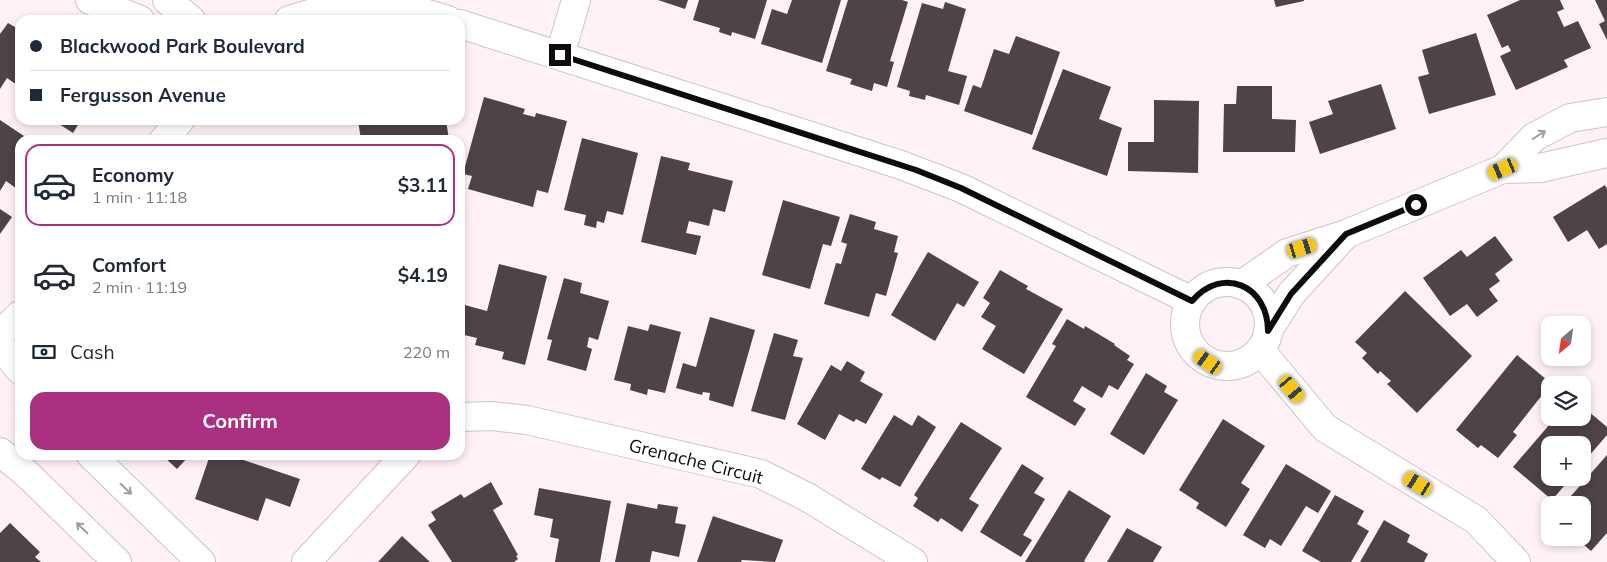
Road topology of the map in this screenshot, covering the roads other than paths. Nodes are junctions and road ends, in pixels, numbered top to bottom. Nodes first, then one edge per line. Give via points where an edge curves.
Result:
1 (90, 0) edge
2 (167, 0) edge
3 (576, 0) edge
4 (128, 15) edge
5 (185, 15) edge
6 (302, 15) edge
7 (432, 15) edge
8 (465, 26) edge
9 (560, 55) junction
10 (1607, 112) edge
11 (176, 125) edge
12 (168, 135) edge
13 (1607, 153) edge
14 (1503, 169) junction
15 (1346, 234) junction
16 (1241, 285) junction
17 (1192, 301) junction
18 (15, 320) edge
19 (0, 334) edge
20 (1264, 341) junction
21 (0, 345) edge
22 (15, 364) edge
23 (465, 417) edge
24 (0, 452) edge
25 (96, 460) edge
26 (401, 460) edge
27 (117, 562) edge
28 (202, 562) edge
29 (306, 562) edge
30 (913, 562) edge
31 (1516, 562) edge

1 - 4 street
2 - 5 street
3 - 9 street
6 - 7 street via 318,9 367,2 410,8
8 - 9 street
9 - 17 street via 910,168 961,188
14 -> 10 street via 1534,137 1570,118
11 - 12 street
13 - 14 street via 1540,168
14 - 15 street
15 - 16 street via 1287,253
15 - 20 street via 1291,294
16 - 17 street via 1219,283 1199,293
16 - 20 street via 1263,303 1268,316
17 - 20 street via 1186,314 1188,342 1208,362 1222,366 1250,360
18 - 19 street
20 - 31 street via 1325,428 1476,520
21 - 22 street
23 - 30 street, Grenache Circuit via 527,420 761,474 807,497
27 -> 24 street
25 -> 28 street
26 - 29 street

